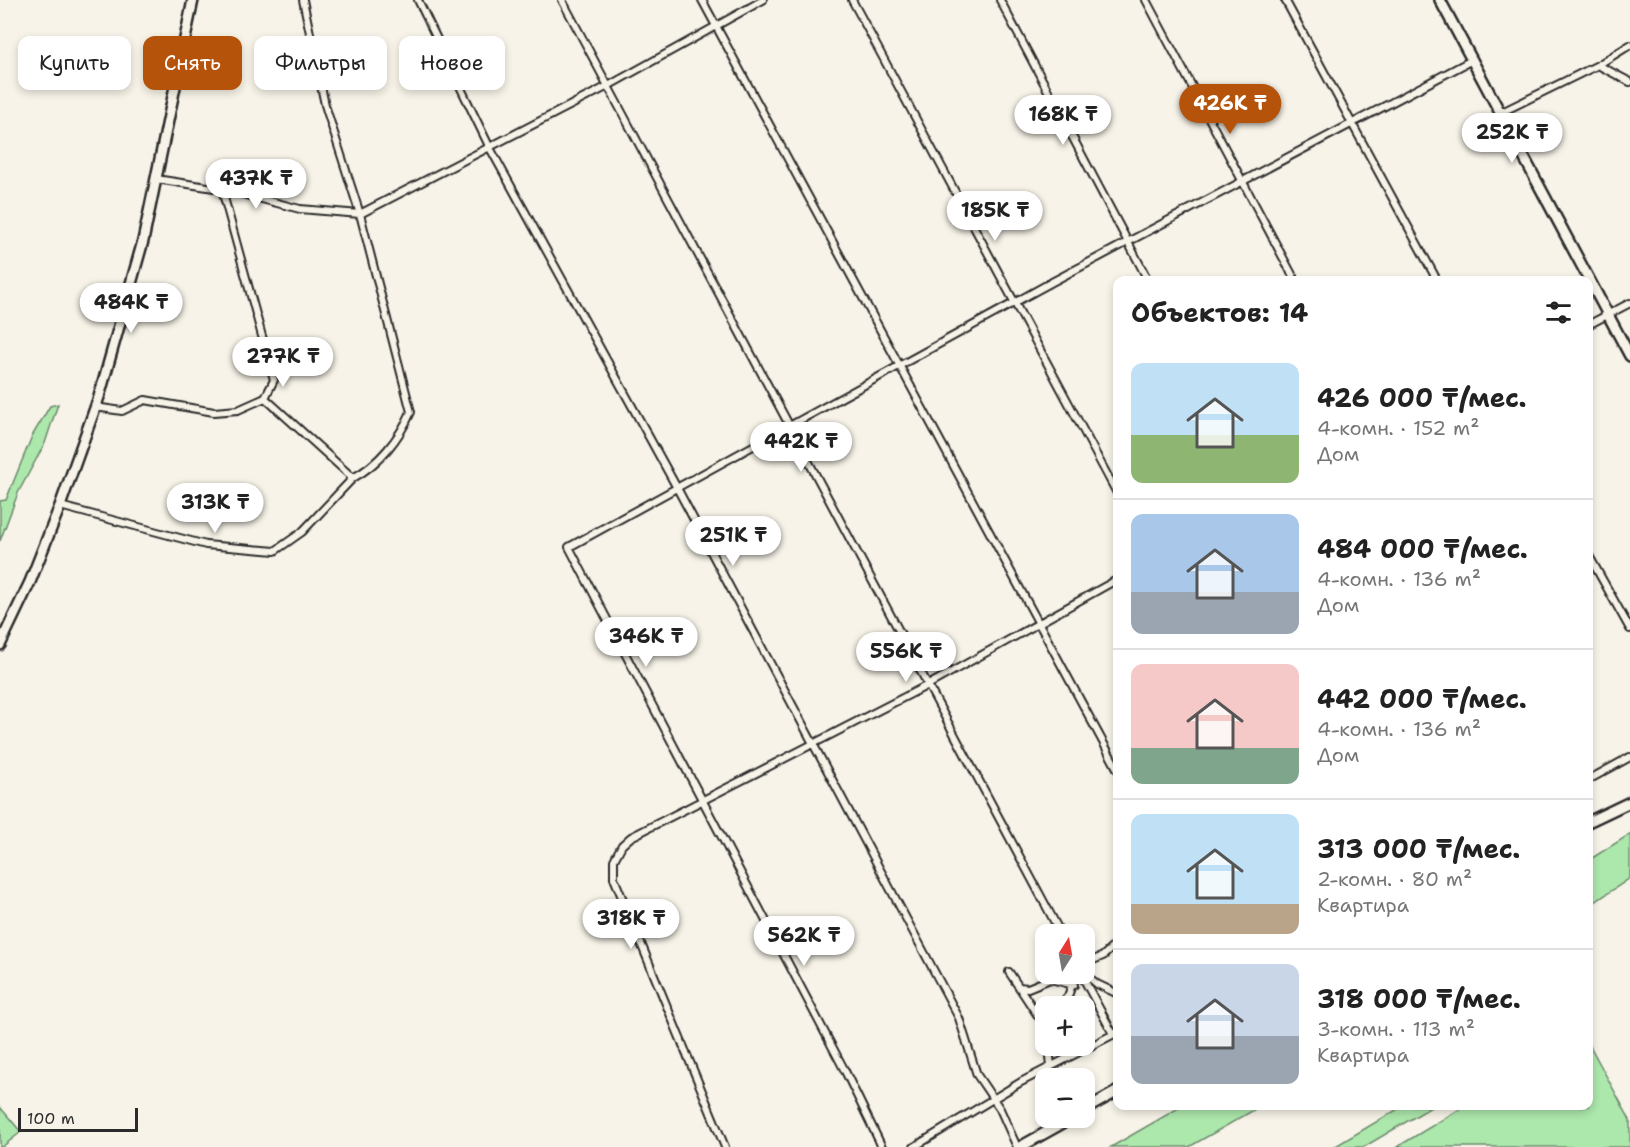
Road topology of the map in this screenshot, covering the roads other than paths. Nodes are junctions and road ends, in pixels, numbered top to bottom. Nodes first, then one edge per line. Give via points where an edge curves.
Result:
1 (194, 0) edge
2 (303, 0) edge
3 (417, 0) edge
4 (562, 0) edge
5 (702, 0) edge
6 (763, 0) edge
7 (852, 0) edge
8 (1000, 0) edge
9 (1146, 0) edge
10 (1285, 0) edge
11 (1440, 0) edge
12 (716, 26) junction
13 (1630, 45) edge
14 (1472, 60) junction
15 (1598, 65) junction
16 (1630, 82) edge
17 (608, 86) junction
18 (1500, 113) junction
19 (1352, 123) junction
20 (490, 148) junction
21 (156, 178) junction
22 (1241, 182) junction
23 (222, 190) junction
24 (360, 214) junction
25 (1127, 242) junction
26 (1146, 276) edge
27 (1293, 276) edge
28 (1435, 276) edge
29 (1587, 276) edge
30 (1593, 287) edge
31 (1014, 302) junction
32 (1630, 303) edge
33 (1608, 315) junction
34 (1593, 322) edge
35 (1630, 356) edge
36 (901, 364) junction
37 (265, 398) junction
38 (95, 407) junction
39 (789, 426) junction
40 (353, 478) junction
41 (1113, 486) edge
42 (677, 488) junction
43 (60, 506) junction
44 (1593, 563) edge
45 (1113, 582) edge
46 (1040, 623) junction
47 (1630, 628) edge
48 (0, 645) edge
49 (928, 685) junction
50 (814, 743) junction
51 (1630, 757) edge
52 (1113, 761) edge
53 (1593, 777) edge
54 (701, 800) junction
55 (1630, 802) edge
56 (1593, 820) edge
57 (1055, 924) edge
58 (1113, 947) edge
59 (1095, 959) edge
60 (1009, 972) dead end
61 (1095, 983) edge
62 (1089, 984) edge
63 (1074, 985) joint
64 (1019, 987) junction
65 (1113, 992) edge
66 (1066, 996) edge
67 (1035, 1011) edge
68 (1113, 1029) edge
69 (1113, 1034) edge
70 (1050, 1056) edge
71 (1051, 1067) junction
72 (1113, 1094) edge
73 (994, 1100) junction
74 (1095, 1104) edge
75 (1053, 1128) edge
76 (725, 1147) edge
77 (882, 1147) edge
78 (914, 1147) edge
79 (1018, 1147) edge

1 - 21 main road
2 - 24 street via 325,105
3 - 20 street
4 - 17 street
5 - 12 street
6 - 12 street
7 - 31 street
8 - 25 street
9 - 22 street
10 - 19 street
11 - 14 main road
12 - 17 street
12 - 36 street
13 - 15 street
14 - 18 main road
14 - 19 street
15 - 16 street
15 - 18 street
17 - 20 street
17 - 39 street
18 - 29 main road
19 - 22 street
19 - 28 street
20 - 24 street
20 - 42 street
21 - 23 street
21 - 38 main road via 143,242
22 - 25 street
22 - 27 street
23 - 24 street via 300,209
23 - 37 street via 274,380
24 - 40 street via 411,412 403,430 370,469
25 - 26 street
25 - 31 street
30 - 33 main road
31 - 36 street
31 - 41 street
32 - 33 street
33 - 34 street
33 - 35 main road
36 - 39 street
36 - 46 street
37 - 38 street via 238,410 214,412 145,400 122,411
37 - 40 street
38 - 43 main road
39 - 42 street
39 - 49 street
40 - 43 street via 302,532 275,551 206,545
42 - 50 street
42 - 54 street via 569,547
43 - 48 main road
44 - 47 street
45 - 46 street
46 - 49 street
46 - 52 street
49 - 50 street
49 - 57 street
50 - 54 street
50 - 73 street via 959,1018 977,1075
51 - 53 street
54 - 76 street via 622,845 614,860 614,878
54 - 77 street
55 - 56 main road
58 - 59 street
60 - 64 street
61 - 65 street
62 - 68 street
63 - 64 street via 1050,979 1028,988
63 - 66 street
64 - 67 street
69 - 71 street
70 - 71 street
71 - 73 street
72 - 74 main road
73 - 78 street
73 - 79 street
75 - 79 main road

